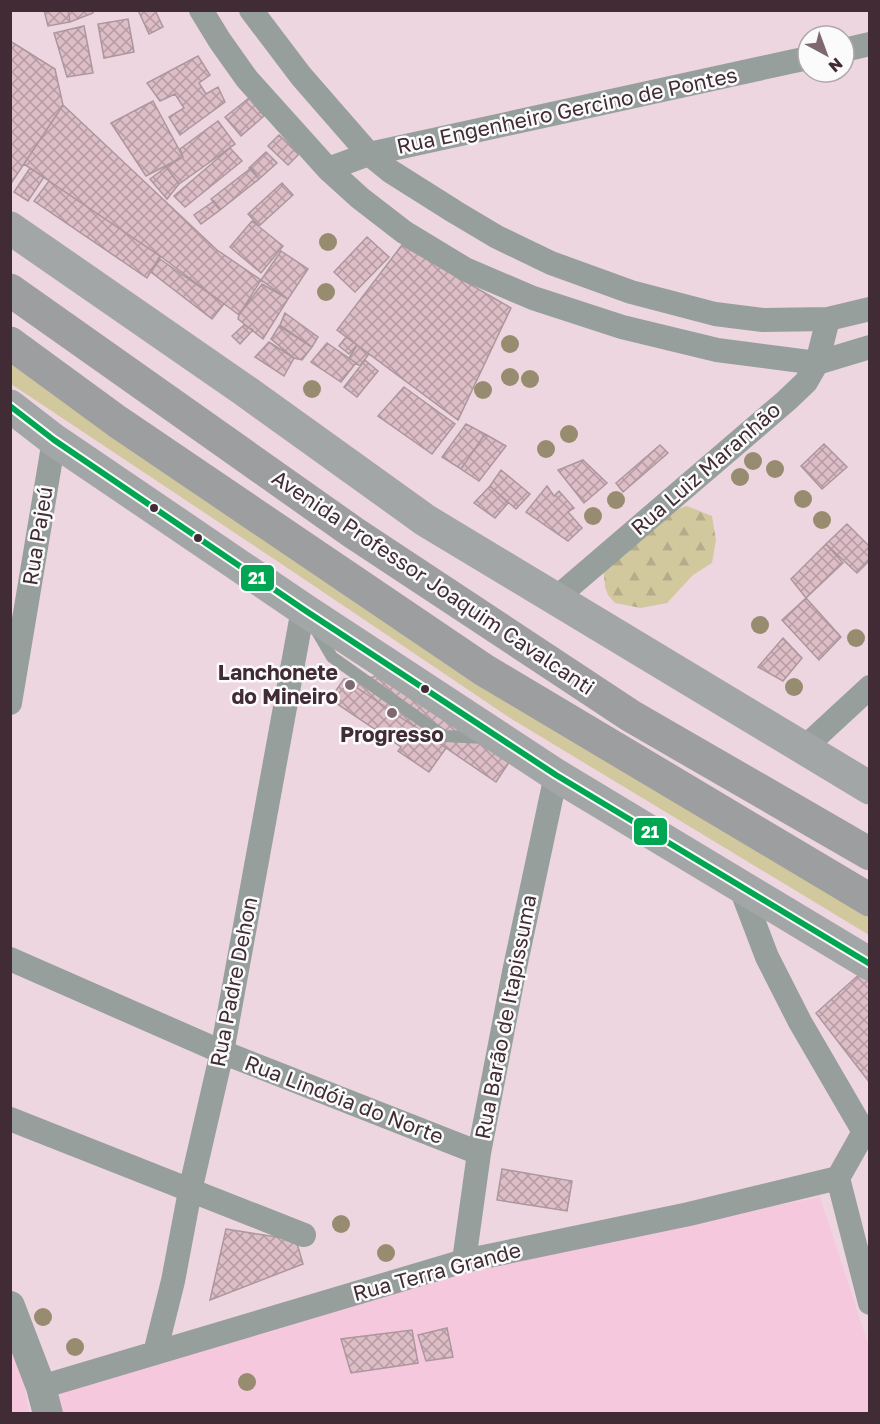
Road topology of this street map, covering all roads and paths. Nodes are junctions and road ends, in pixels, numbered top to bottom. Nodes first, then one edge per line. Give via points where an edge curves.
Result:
1 (201, 10) edge
2 (251, 10) edge
3 (796, 61) edge
4 (369, 154) junction
5 (328, 169) junction
6 (10, 228) edge
7 (10, 290) edge
8 (870, 309) edge
9 (828, 319) junction
10 (10, 343) edge
11 (870, 347) edge
12 (817, 363) junction
13 (10, 406) edge
14 (54, 440) junction
15 (555, 599) junction
16 (304, 610) junction
17 (870, 687) edge
18 (10, 703) edge
19 (804, 748) junction
20 (556, 775) junction
21 (870, 788) edge
22 (870, 854) edge
23 (740, 886) junction
24 (870, 900) edge
25 (10, 960) edge
26 (870, 964) edge
27 (222, 1052) junction
28 (10, 1119) edge
29 (867, 1129) edge
30 (479, 1153) junction
31 (838, 1178) junction
32 (190, 1191) junction
33 (304, 1235) dead end
34 (464, 1261) junction
35 (870, 1303) edge
36 (10, 1306) edge
37 (155, 1353) junction
38 (45, 1400) edge

1 - 5 street via 247,79
2 - 4 street via 301,76
3 - 4 street, Rua Engenheiro Gercino de Pontes
4 - 5 street, Rua Engenheiro Gercino de Pontes
4 - 9 street via 497,237 551,263 631,292 715,314 763,320
5 - 12 street via 404,232 465,269 533,298 622,327 717,350
6 - 15 main road via 425,520
7 - 22 highway, Avenida Professor Joaquim Cavalcanti via 354,534 602,697
8 - 9 street
9 - 12 street, Rua Luiz Maranhão
10 - 24 highway, Avenida Professor Joaquim Cavalcanti via 118,422 484,670
11 - 12 street
12 - 15 street, Rua Luiz Maranhão via 806,382 786,401
13 - 14 main road
14 - 16 main road
14 - 18 street, Rua Pajeú
15 - 19 main road
16 - 20 main road
16 - 27 street, Rua Padre Dehon
17 - 19 street
19 - 21 main road
20 - 23 main road
20 - 30 street, Rua Barão de Itapissuma
23 - 26 main road
23 - 29 street via 767,957 800,1022
25 - 27 street, Rua Lindóia do Norte
27 - 30 street, Rua Lindóia do Norte
27 - 32 street, Rua Padre Dehon
28 - 32 street
29 - 31 street
30 - 34 street, Rua Barão de Itapissuma
31 - 34 street, Rua Terra Grande
31 - 35 street
32 - 33 street
32 - 37 street, Rua Padre Dehon
34 - 37 street, Rua Terra Grande
36 - 38 street
37 - 38 street, Rua Terra Grande

